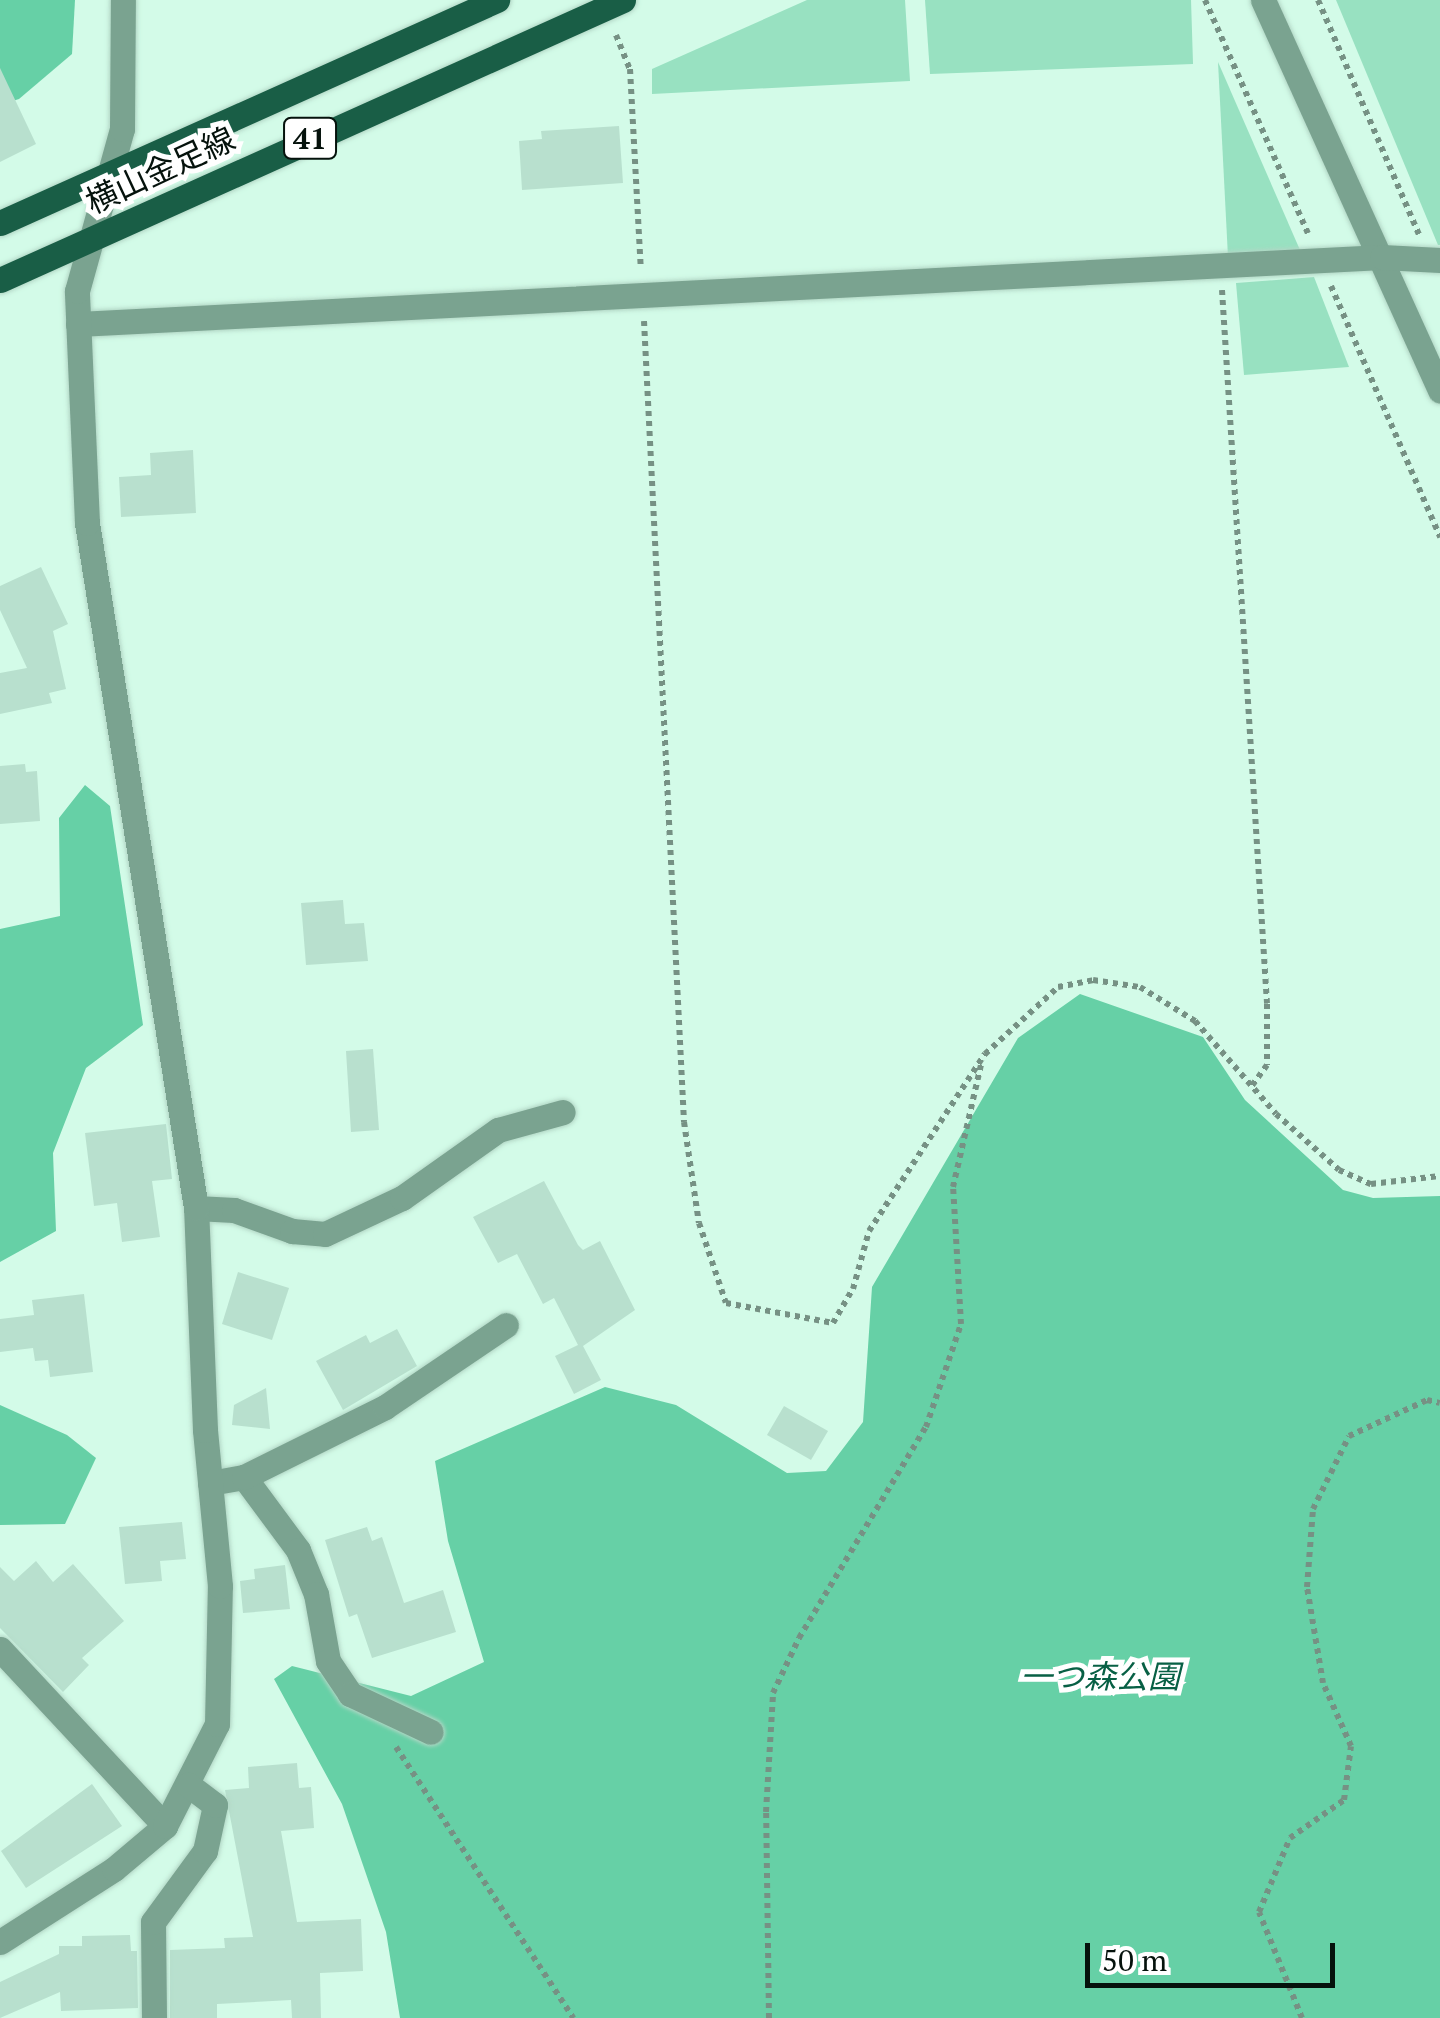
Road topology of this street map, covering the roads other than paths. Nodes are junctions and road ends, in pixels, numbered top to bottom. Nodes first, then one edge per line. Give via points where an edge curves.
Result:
1 (123, 0) edge
2 (498, 0) edge
3 (1263, 0) edge
4 (614, 4) edge
5 (110, 172) junction
6 (0, 223) edge
7 (87, 240) junction
8 (1382, 257) junction
9 (1436, 260) edge
10 (0, 280) edge
11 (78, 324) junction
12 (1440, 391) edge
13 (563, 1112) dead end
14 (196, 1208) junction
15 (506, 1325) dead end
16 (244, 1477) junction
17 (210, 1483) junction
18 (0, 1650) edge
19 (431, 1732) dead end
20 (188, 1785) junction
21 (165, 1826) junction
22 (0, 1942) edge
23 (154, 2018) edge

1 - 5 street via 122,129
2 - 5 main road, 横山金足線 / 41
3 - 8 street
4 - 7 main road, 横山金足線 / 41
5 - 6 main road, 横山金足線 / 41
5 - 7 street
7 - 10 main road, 横山金足線 / 41
7 - 11 street
8 - 9 street
8 - 11 street via 643,300
8 - 12 street
11 - 14 street via 87,522
13 - 14 street via 498,1130 402,1198 325,1234 292,1231 234,1210
14 - 17 street
15 - 16 street via 385,1406
16 - 17 street
16 - 19 street via 298,1550 316,1594 328,1661 350,1694
17 - 20 street via 220,1586 216,1724
18 - 21 street
20 - 21 street
20 - 23 street via 216,1805 205,1851 154,1922
21 - 22 street via 114,1868

